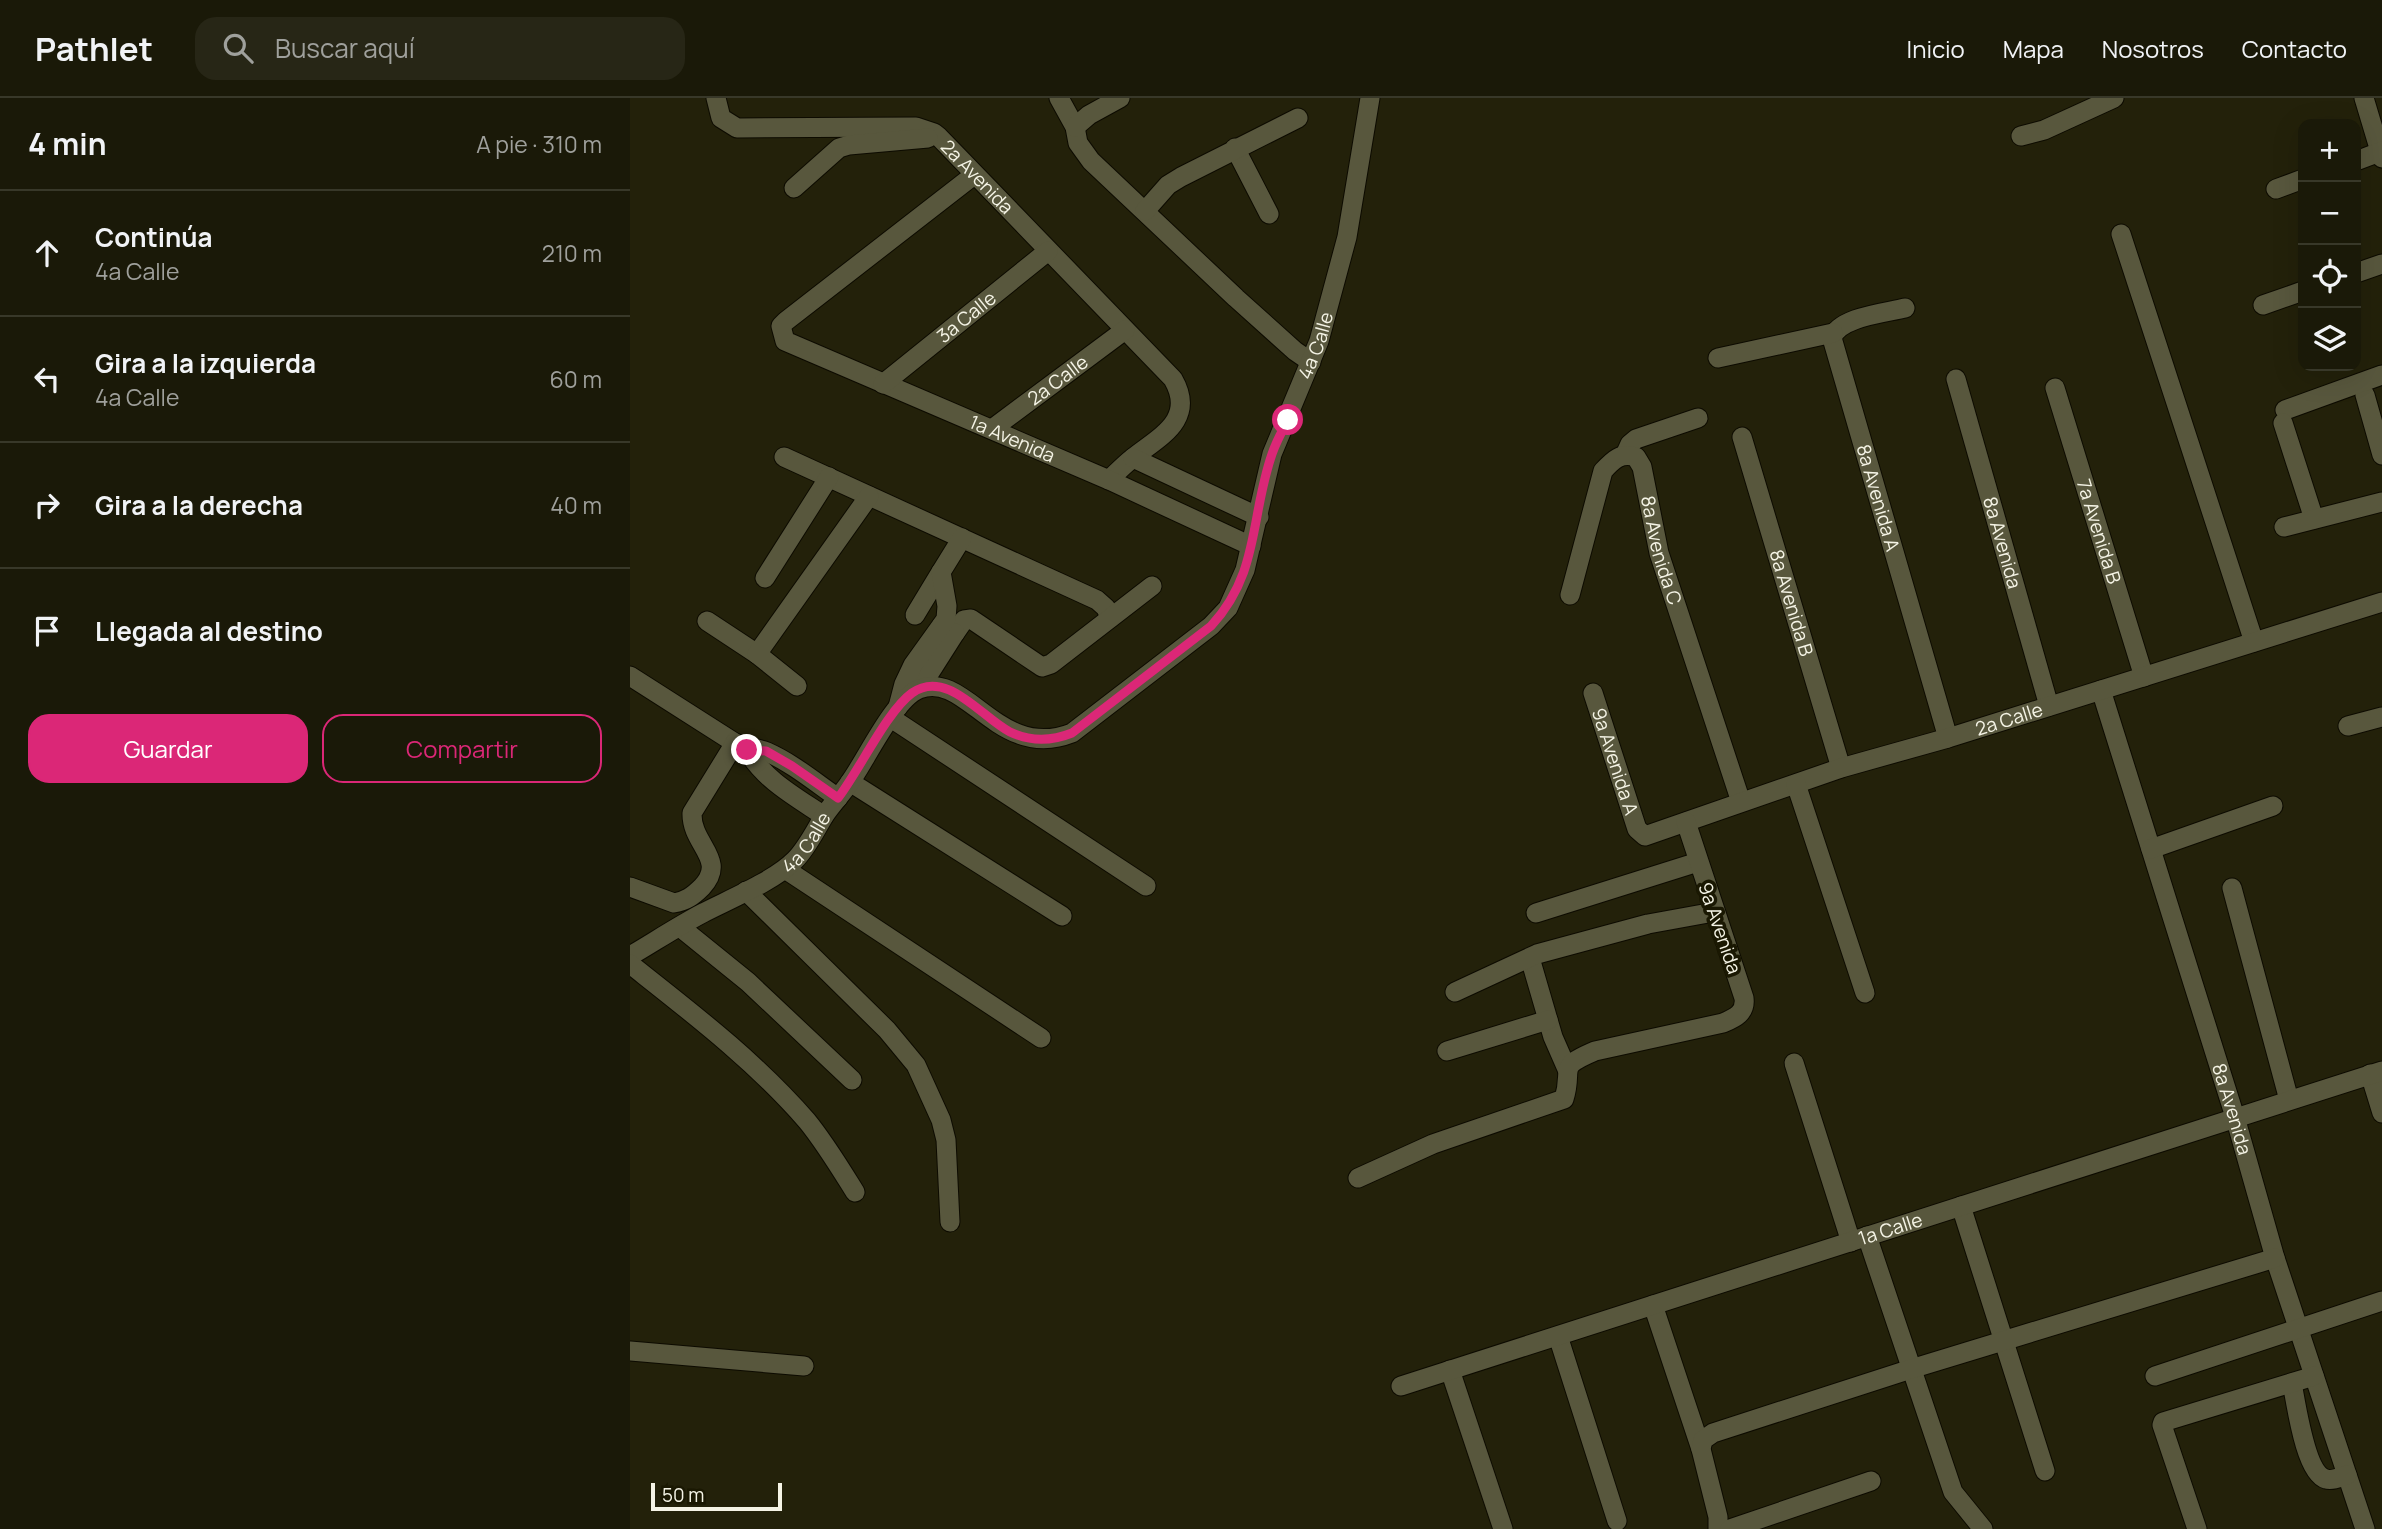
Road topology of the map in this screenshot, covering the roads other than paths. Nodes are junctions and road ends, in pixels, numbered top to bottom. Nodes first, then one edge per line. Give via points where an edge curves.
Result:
1 (716, 98) edge
2 (1059, 98) edge
3 (1120, 98) edge
4 (1370, 98) edge
5 (2114, 98) edge
6 (2364, 98) edge
7 (1298, 118) dead end
8 (1075, 127) junction
9 (2021, 136) dead end
10 (939, 137) junction
11 (1235, 148) junction
12 (2381, 154) edge
13 (2361, 160) edge
14 (974, 176) junction
15 (2298, 182) edge
16 (794, 188) dead end
17 (2276, 189) dead end
18 (1145, 211) junction
19 (1269, 215) dead end
20 (2121, 234) dead end
21 (1048, 251) junction
22 (2382, 264) edge
23 (2361, 271) edge
24 (2298, 293) edge
25 (2263, 304) dead end
26 (1905, 308) dead end
27 (1125, 330) junction
28 (1833, 333) junction
29 (1718, 358) dead end
30 (1311, 362) junction
31 (2382, 374) edge
32 (1956, 379) dead end
33 (883, 384) junction
34 (2054, 388) dead end
35 (2365, 395) dead end
36 (1698, 418) dead end
37 (992, 429) junction
38 (1742, 437) dead end
39 (1625, 455) junction
40 (2382, 455) edge
41 (784, 457) dead end
42 (1132, 458) junction
43 (829, 477) junction
44 (1110, 480) junction
45 (869, 496) junction
46 (2382, 502) edge
47 (1259, 517) junction
48 (2314, 519) junction
49 (2284, 527) dead end
50 (962, 538) junction
51 (1251, 546) junction
52 (941, 572) junction
53 (765, 578) dead end
54 (1152, 586) dead end
55 (1570, 595) dead end
56 (2382, 602) edge
57 (915, 615) dead end
58 (1110, 618) junction
59 (707, 621) dead end
60 (948, 629) junction
61 (2254, 642) junction
62 (757, 654) junction
63 (630, 676) edge
64 (2144, 677) junction
65 (797, 686) dead end
66 (920, 688) junction
67 (2101, 690) junction
68 (1593, 693) dead end
69 (2049, 706) junction
70 (894, 713) junction
71 (2382, 717) edge
72 (2348, 726) dead end
73 (1948, 738) junction
74 (741, 746) junction
75 (1841, 768) junction
76 (806, 776) junction
77 (850, 782) junction
78 (1797, 784) junction
79 (795, 796) junction
80 (838, 798) junction
81 (1741, 802) junction
82 (2273, 806) dead end
83 (824, 817) junction
84 (1686, 822) junction
85 (1637, 829) joint
86 (2151, 849) junction
87 (1698, 862) junction
88 (785, 869) junction
89 (1146, 886) dead end
90 (630, 887) edge
91 (2232, 888) dead end
92 (746, 891) junction
93 (1714, 912) junction
94 (1536, 913) dead end
95 (1062, 916) dead end
96 (680, 927) junction
97 (630, 956) edge
98 (1530, 958) junction
99 (630, 964) edge
100 (1455, 992) dead end
101 (1865, 993) dead end
102 (1548, 1020) junction
103 (1041, 1038) dead end
104 (1447, 1051) dead end
105 (1794, 1063) dead end
106 (1567, 1069) junction
107 (2376, 1073) edge
108 (852, 1080) dead end
109 (2289, 1100) junction
110 (2382, 1113) edge
111 (2235, 1118) junction
112 (1358, 1178) dead end
113 (855, 1192) dead end
114 (1961, 1206) junction
115 (950, 1223) dead end
116 (1859, 1239) junction
117 (2275, 1258) junction
118 (2382, 1301) edge
119 (1653, 1305) junction
120 (2299, 1329) junction
121 (1558, 1336) junction
122 (2004, 1341) junction
123 (630, 1351) edge
124 (804, 1366) dead end
125 (1911, 1369) junction
126 (1450, 1370) junction
127 (2155, 1376) dead end
128 (2315, 1376) junction
129 (2292, 1382) junction
130 (1401, 1385) dead end
131 (1701, 1449) junction
132 (2045, 1471) dead end
133 (2347, 1475) junction
134 (1871, 1480) dead end
135 (1617, 1521) dead end
136 (1503, 1529) edge
137 (1718, 1529) edge
138 (1730, 1529) edge
139 (1983, 1529) edge
140 (2197, 1529) edge
141 (2365, 1529) edge

1 - 10 street, 2a Avenida via 721,118 737,128 916,127
2 - 8 street
3 - 8 street
4 - 30 street, 4a Calle via 1347,237
5 - 9 street
6 - 12 street
7 - 11 street
8 - 18 street via 1078,144 1091,161
10 - 14 street, 2a Avenida
10 - 16 street via 839,148
11 - 18 street via 1168,185
11 - 19 street
12 - 13 street
14 - 21 street, 2a Avenida
14 - 33 street, 1a Avenida via 781,326 785,341
15 - 17 street
18 - 30 street via 1245,307
20 - 61 street
21 - 27 street, 2a Avenida
21 - 33 street, 3a Calle
22 - 23 street
24 - 25 street
26 - 28 street via 1850,321
27 - 37 street, 2a Calle
27 - 42 street, 2a Avenida via 1173,379 1180,396 1175,424
28 - 29 street
28 - 73 street, 8a Avenida A
30 - 47 street, 4a Calle via 1272,454
31 - 48 street via 2284,416
32 - 69 street, 8a Avenida
33 - 37 street, 1a Avenida
34 - 64 street, 7a Avenida B
35 - 40 street
36 - 39 street via 1636,439
37 - 44 street, 1a Avenida
38 - 75 street, 8a Avenida B
39 - 55 street via 1603,471
39 - 81 street, 8a Avenida C via 1636,457 1642,467 1659,554
41 - 43 street
42 - 44 street
42 - 47 street
43 - 45 street
43 - 53 street
44 - 51 street, 1a Avenida
45 - 50 street
45 - 62 street
46 - 48 street
47 - 51 street, 4a Calle
48 - 49 street
50 - 52 street
50 - 58 street via 1097,600
51 - 66 street, 4a Calle via 1233,598 1211,626 1072,733 1045,740 1009,732 949,689
52 - 57 street
52 - 60 street
54 - 58 street
56 - 61 street, 2a Calle
58 - 60 street via 1042,667 971,619
59 - 62 street
60 - 66 street
60 - 70 street via 913,665
61 - 64 street, 2a Calle
62 - 65 street
63 - 74 street
64 - 67 street, 2a Calle
66 - 70 street, 4a Calle
67 - 69 street, 2a Calle
67 - 86 street, 8a Avenida
68 - 85 street, 9a Avenida A
69 - 73 street, 2a Calle
70 - 77 street, 4a Calle
70 - 89 street
71 - 72 street
73 - 75 street, 2a Calle
74 - 76 street via 764,750
74 - 79 street via 756,766
74 - 90 street via 692,813 695,835 713,868 710,877 693,895 674,903
75 - 78 street, 2a Calle
76 - 79 street
76 - 80 street
77 - 80 street, 4a Calle
77 - 95 street
78 - 81 street, 2a Calle
78 - 101 street
79 - 83 street
80 - 83 street, 4a Calle
81 - 84 street, 2a Calle
82 - 86 street
83 - 88 street, 4a Calle
84 - 85 street, 2a Calle via 1645,836
84 - 87 street, 9a Avenida
86 - 111 street, 8a Avenida
87 - 93 street, 9a Avenida
87 - 94 street
88 - 92 street, 4a Calle
88 - 103 street
91 - 109 street
92 - 96 street, 4a Calle
92 - 115 street via 887,1030 916,1065 931,1094 948,1153
93 - 98 street via 1595,937
93 - 106 street, 9a Avenida via 1745,1004 1740,1014 1723,1023 1595,1051 1577,1058
96 - 97 street, 4a Calle
96 - 108 street via 748,982
98 - 100 street
98 - 102 street
99 - 113 street via 713,1030 783,1097 826,1146
102 - 104 street
102 - 106 street
105 - 116 street
106 - 112 street via 1564,1099 1433,1144
107 - 109 street, 1a Calle
107 - 110 street
109 - 111 street, 1a Calle
111 - 114 street, 1a Calle
111 - 117 street, 8a Avenida
114 - 116 street, 1a Calle
114 - 122 street
116 - 119 street, 1a Calle
116 - 125 street
117 - 120 street, 8a Avenida
117 - 122 street
118 - 120 street
119 - 121 street, 1a Calle
119 - 131 street
120 - 127 street
120 - 128 street, 8a Avenida
121 - 126 street, 1a Calle
121 - 135 street
122 - 125 street
122 - 132 street
123 - 124 street
125 - 131 street via 1729,1426 1703,1440
125 - 139 street via 1953,1492
126 - 130 street, 1a Calle
126 - 136 street
128 - 129 street
128 - 133 street, 8a Avenida
129 - 133 street via 2315,1469 2329,1480
129 - 140 street via 2163,1422
131 - 137 street
133 - 141 street, 8a Avenida
134 - 138 street

